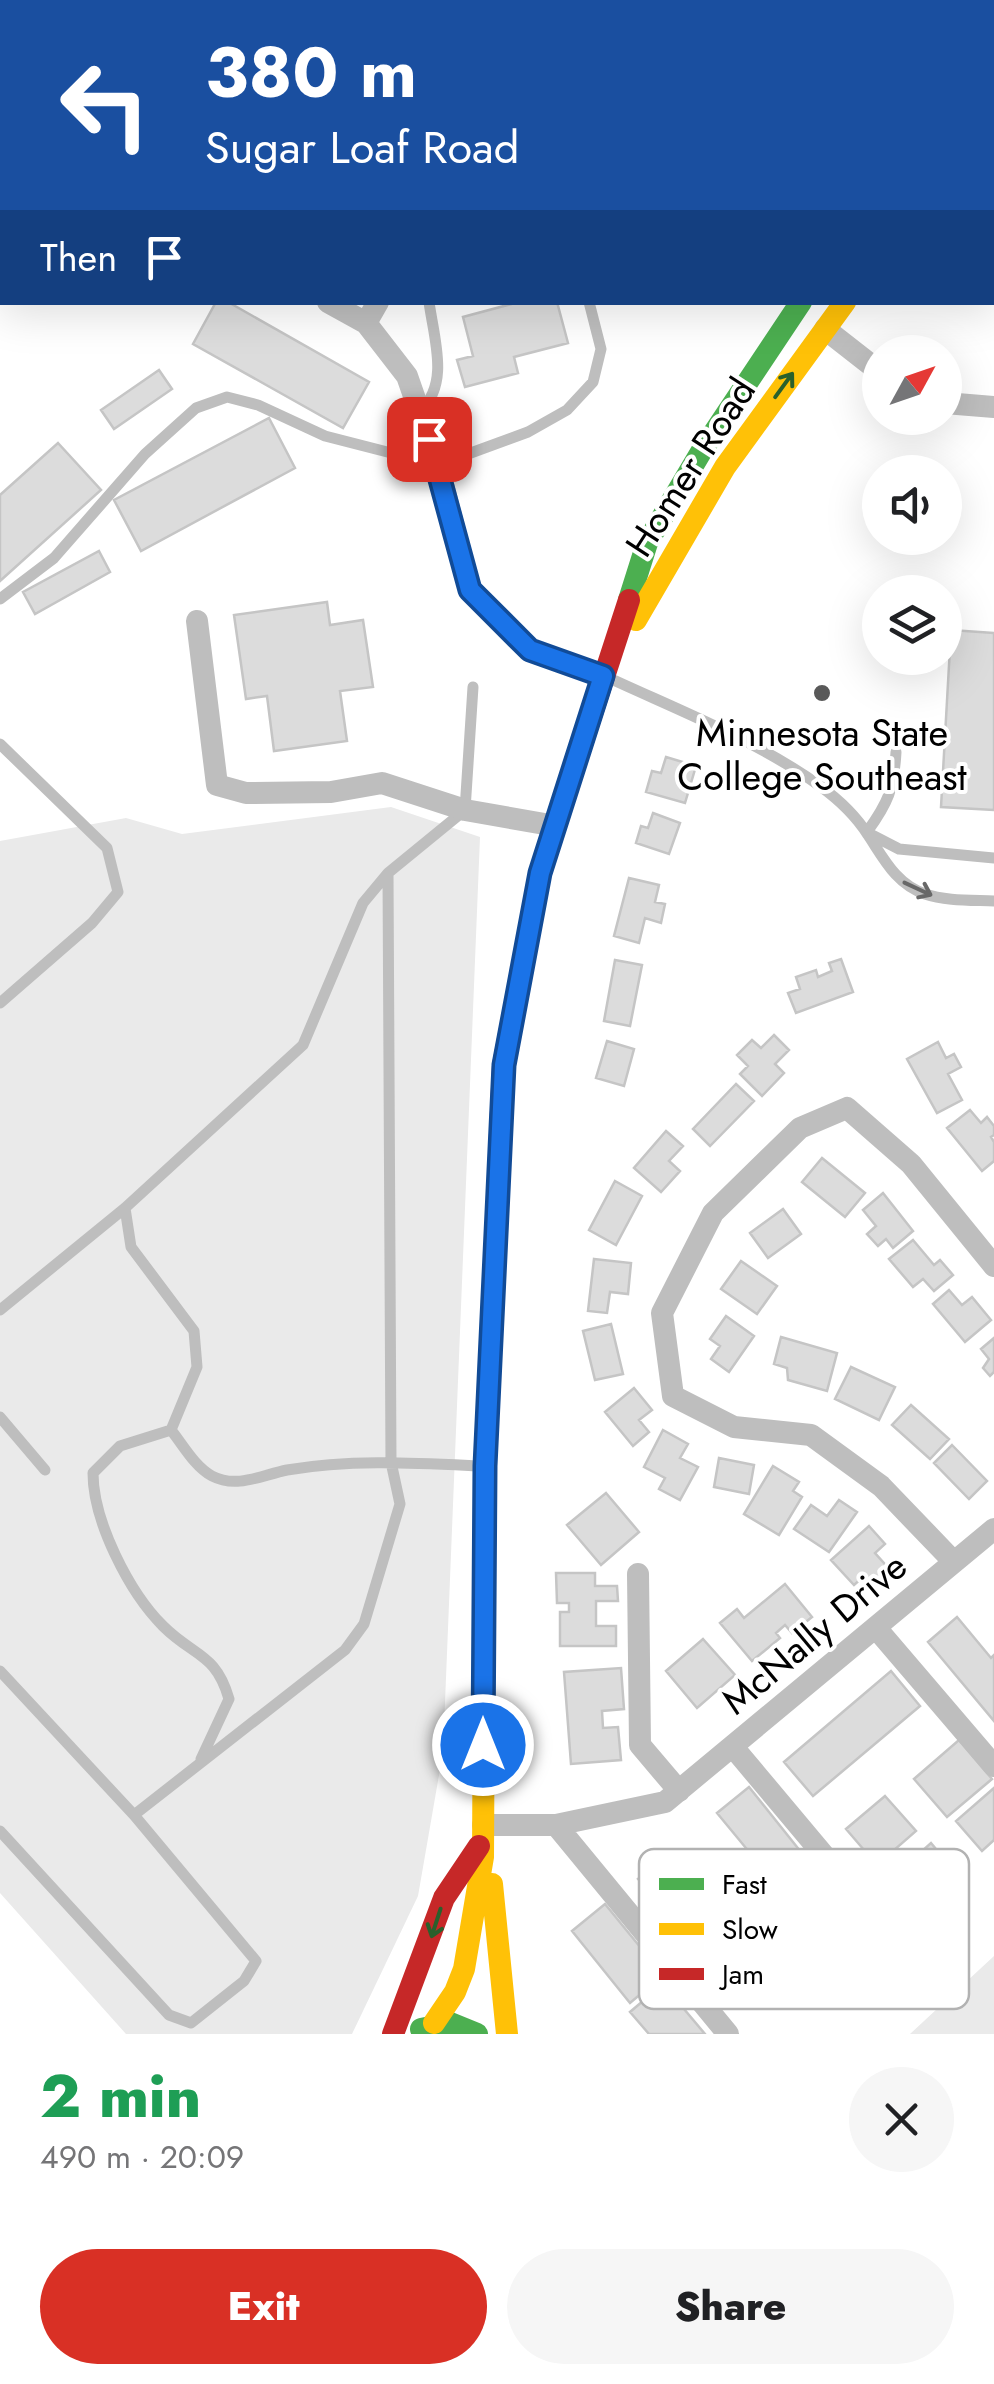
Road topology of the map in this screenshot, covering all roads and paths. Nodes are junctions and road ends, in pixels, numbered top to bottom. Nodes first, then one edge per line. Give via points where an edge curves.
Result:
1 (333, 305) edge
2 (376, 305) edge
3 (428, 305) edge
4 (590, 305) edge
5 (799, 305) edge
6 (843, 305) edge
7 (366, 324) junction
8 (825, 329) junction
9 (862, 358) edge
10 (962, 404) edge
11 (994, 407) edge
12 (419, 412) junction
13 (438, 465) junction
14 (0, 599) edge
15 (197, 620) dead end
16 (603, 676) junction
17 (473, 687) dead end
18 (0, 744) edge
19 (896, 752) dead end
20 (465, 810) junction
21 (556, 826) junction
22 (867, 832) junction
23 (994, 858) edge
24 (388, 874) junction
25 (994, 901) edge
26 (0, 1003) edge
27 (125, 1208) junction
28 (994, 1266) edge
29 (0, 1310) edge
30 (0, 1417) edge
31 (171, 1430) junction
32 (390, 1462) junction
33 (485, 1466) junction
34 (45, 1470) dead end
35 (994, 1529) edge
36 (953, 1562) junction
37 (638, 1574) dead end
38 (876, 1628) junction
39 (0, 1671) edge
40 (733, 1747) junction
41 (198, 1764) junction
42 (994, 1766) edge
43 (679, 1791) junction
44 (134, 1814) junction
45 (556, 1825) junction
46 (483, 1831) junction
47 (0, 1832) edge
48 (818, 1849) edge
49 (492, 1905) junction
50 (639, 1926) edge
51 (707, 2009) edge
52 (424, 2029) edge
53 (393, 2034) edge
54 (477, 2034) edge
55 (486, 2034) edge
56 (507, 2034) edge
57 (728, 2034) edge

1 - 7 street
2 - 7 street
3 - 12 lane via 438,388
4 - 13 lane via 601,349 593,382 567,410
5 - 16 street, Homer Road via 647,542
6 - 8 street, Homer Road
7 - 12 street via 406,376
8 - 9 street
16 -> 8 street, Homer Road via 725,467
10 - 11 street
12 - 13 street
13 - 14 lane via 325,436 227,397 196,408 145,454 54,558
13 - 16 street via 470,590 530,650
15 - 20 street via 218,786 246,793 331,792 382,783
16 - 21 street, Homer Road
16 - 22 lane via 734,736 819,785
17 - 20 lane
18 - 26 lane via 107,848 118,892
19 - 22 lane via 887,805
20 - 21 street
20 - 24 lane
21 - 33 street, Homer Road via 540,873 504,1065
22 - 23 lane via 898,850
22 -> 25 lane via 906,885 928,896
24 - 27 lane via 363,903 303,1045
24 - 32 lane
27 - 29 lane
27 - 31 lane via 130,1246 194,1332 197,1367
28 - 36 street via 910,1164 848,1108 800,1128 713,1214 662,1313 674,1396 734,1427 811,1435 881,1486
30 - 34 lane
31 - 32 lane via 211,1476 237,1483 287,1470
31 - 41 lane via 120,1446 93,1473 93,1498 116,1560 162,1626 221,1672 229,1699
32 - 33 lane
32 - 41 lane via 400,1504 356,1638
33 - 46 street, Homer Road
35 - 36 street, McNally Drive
36 - 38 street, McNally Drive
37 - 43 street via 640,1745
38 - 40 street, McNally Drive
38 - 42 street
39 - 44 lane
40 - 43 street, McNally Drive
40 - 48 street
41 - 44 lane
43 - 45 street, McNally Drive via 665,1802
44 - 47 lane via 256,1960 244,1981 191,2022 169,2015
45 - 46 street, McNally Drive
45 - 50 street
46 - 49 street, Homer Road
46 - 52 street, Homer Road via 464,1969 455,1992
46 -> 53 street via 444,1898
49 - 55 street, Homer Road
49 - 56 street, Homer Road
51 - 57 street
52 - 54 street, Homer Road via 463,2025

